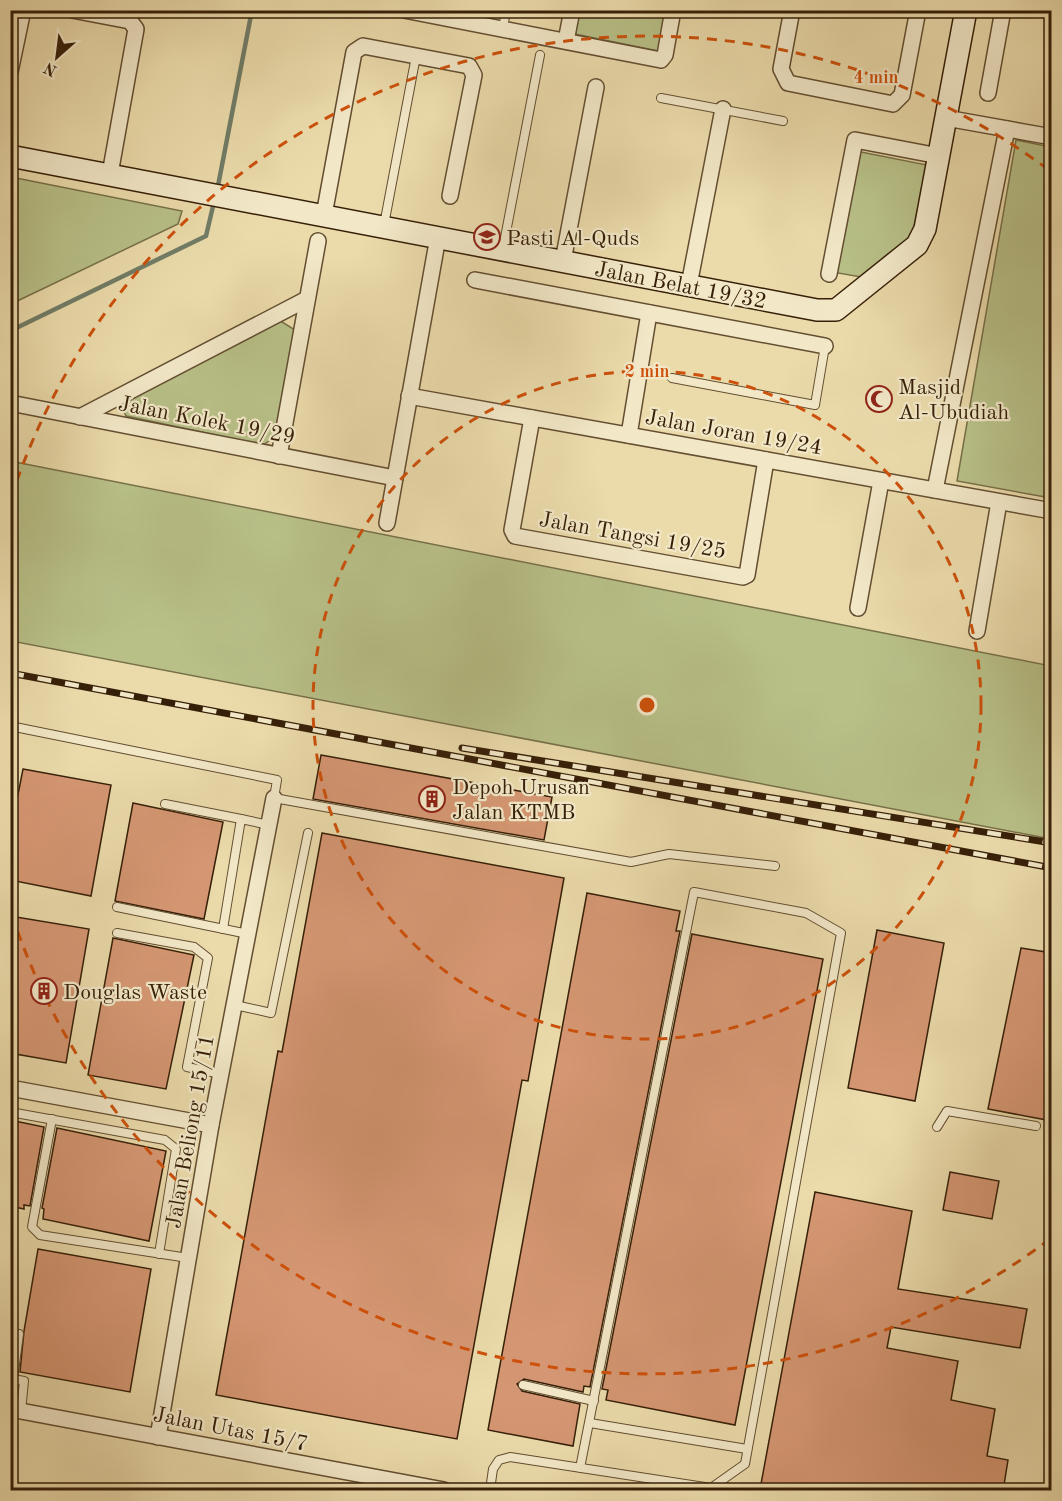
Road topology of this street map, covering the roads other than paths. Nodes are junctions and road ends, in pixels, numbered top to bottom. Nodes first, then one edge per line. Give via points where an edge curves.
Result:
1 (23, 10) edge
2 (72, 10) edge
3 (404, 10) edge
4 (506, 10) edge
5 (572, 10) edge
6 (674, 10) edge
7 (792, 10) edge
8 (918, 10) edge
9 (966, 10) edge
10 (1003, 10) edge
11 (444, 14) edge
12 (503, 29) junction
13 (566, 41) junction
14 (540, 55) dead end
15 (416, 56) junction
16 (10, 72) edge
17 (596, 87) dead end
18 (988, 93) dead end
19 (660, 98) dead end
20 (723, 109) junction
21 (946, 118) junction
22 (783, 121) dead end
23 (1007, 129) junction
24 (1052, 137) edge
25 (10, 156) edge
26 (939, 156) junction
27 (110, 174) junction
28 (450, 196) dead end
29 (324, 215) junction
30 (384, 227) junction
31 (438, 237) junction
32 (318, 241) dead end
33 (503, 250) junction
34 (563, 261) junction
35 (829, 274) dead end
36 (475, 280) dead end
37 (689, 285) junction
38 (307, 299) junction
39 (649, 313) junction
40 (825, 346) joint
41 (672, 378) dead end
42 (409, 396) junction
43 (10, 403) edge
44 (80, 417) junction
45 (532, 418) junction
46 (629, 435) junction
47 (279, 456) junction
48 (766, 460) junction
49 (395, 478) junction
50 (881, 481) junction
51 (935, 490) junction
52 (999, 502) junction
53 (1052, 511) edge
54 (387, 523) dead end
55 (858, 608) dead end
56 (977, 631) dead end
57 (10, 726) edge
58 (274, 798) junction
59 (165, 804) dead end
60 (241, 819) junction
61 (269, 825) junction
62 (308, 833) dead end
63 (775, 866) dead end
64 (117, 907) dead end
65 (223, 929) junction
66 (117, 933) dead end
67 (248, 934) junction
68 (235, 1005) junction
69 (222, 1074) junction
70 (10, 1088) edge
71 (10, 1112) edge
72 (52, 1119) junction
73 (211, 1125) junction
74 (1036, 1126) dead end
75 (937, 1127) dead end
76 (159, 1254) junction
77 (189, 1258) junction
78 (19, 1334) dead end
79 (12, 1378) edge
80 (523, 1385) dead end
81 (594, 1401) junction
82 (16, 1410) edge
83 (590, 1423) junction
84 (158, 1437) junction
85 (747, 1449) junction
86 (580, 1468) junction
87 (444, 1491) edge
88 (490, 1491) edge

1 - 16 street
2 - 27 street via 130,21 136,29
3 - 11 street
4 - 12 lane
5 - 13 street
6 - 13 street via 661,60
7 - 8 street via 781,69 788,83 893,104 902,94
9 - 21 street, Jalan Belat 19/32
10 - 18 street
11 - 12 street
12 - 13 street
14 - 33 lane
15 - 28 street via 469,66 474,75
15 - 29 street via 363,46 354,52
15 - 30 lane
17 - 34 street
19 - 20 lane
20 - 22 lane
20 - 37 street
21 - 23 street
21 - 26 street, Jalan Belat 19/32
23 - 24 street
23 - 51 street
25 - 27 street, Jalan Belat 19/32
26 - 35 street via 855,140
26 - 37 street, Jalan Belat 19/32 via 926,229 917,245 836,310 817,310
27 - 29 street, Jalan Belat 19/32
29 - 30 street, Jalan Belat 19/32
30 - 31 street, Jalan Belat 19/32
31 - 33 street, Jalan Belat 19/32
31 - 42 street
32 - 38 street
33 - 34 street, Jalan Belat 19/32
34 - 37 street, Jalan Belat 19/32
36 - 39 street
38 - 44 street
38 - 47 street
39 - 40 street
39 - 46 street
40 - 41 lane via 815,405
42 - 45 street, Jalan Joran 19/24
42 - 49 street
43 - 44 street, Jalan Kolek 19/29
44 - 47 street, Jalan Kolek 19/29
45 - 46 street, Jalan Joran 19/24
45 - 48 street, Jalan Tangsi 19/25 via 514,536 743,577 747,574
46 - 48 street, Jalan Joran 19/24
47 - 49 street, Jalan Kolek 19/29
48 - 50 street, Jalan Joran 19/24
49 - 54 street
50 - 51 street, Jalan Joran 19/24
50 - 55 street
51 - 52 street, Jalan Joran 19/24
52 - 53 street, Jalan Joran 19/24
52 - 56 street
57 - 58 lane via 277,780
58 - 61 street, Jalan Beliong 15/11
58 - 63 lane via 631,862 669,854
59 - 60 lane
60 - 61 lane
60 - 65 lane
61 - 67 street, Jalan Beliong 15/11
62 - 68 lane via 271,1013
64 - 65 lane
65 - 67 lane
66 - 69 lane via 195,947 208,958 187,1067
67 - 68 street, Jalan Beliong 15/11
68 - 69 street, Jalan Beliong 15/11
69 - 73 street, Jalan Beliong 15/11
70 - 73 street
71 - 72 lane
72 - 76 lane via 165,1140 176,1149
72 - 76 lane via 32,1227 35,1232
73 - 77 street, Jalan Beliong 15/11
74 - 75 lane via 947,1111
76 - 77 lane
77 - 84 street, Jalan Beliong 15/11
78 - 79 lane
79 - 82 lane via 24,1381
80 - 81 lane
81 - 83 lane
81 - 85 lane via 694,892 806,913 841,933
82 - 84 street, Jalan Utas 15/7
83 - 85 lane
83 - 86 lane
84 - 87 street, Jalan Utas 15/7
85 - 86 lane via 745,1464 711,1488
86 - 88 lane via 510,1457 499,1460 493,1470

